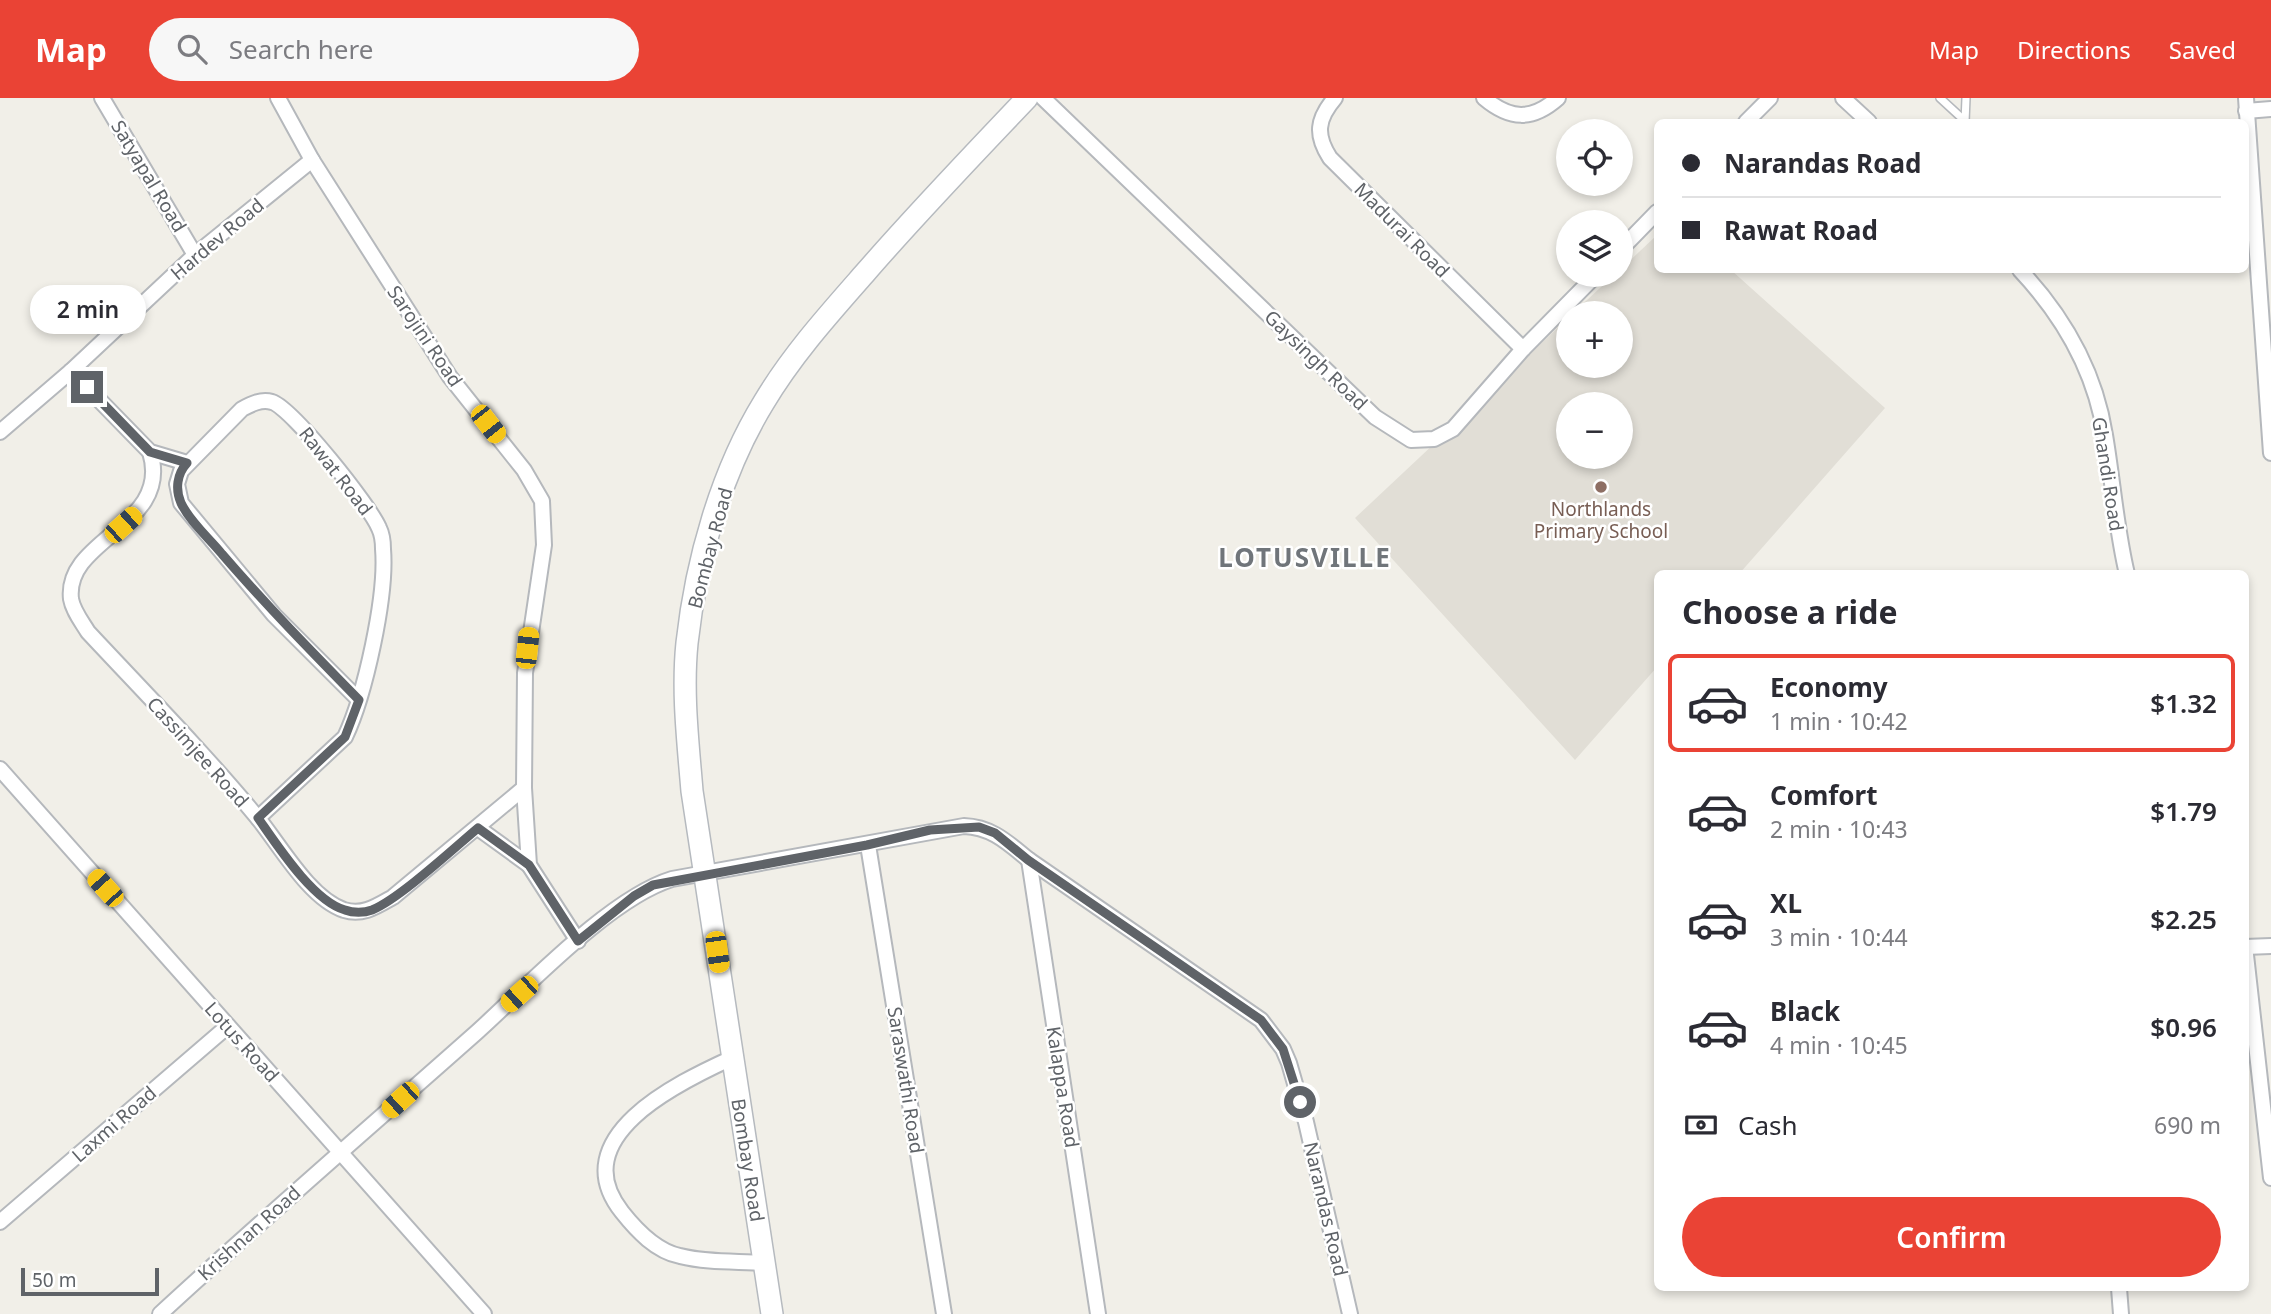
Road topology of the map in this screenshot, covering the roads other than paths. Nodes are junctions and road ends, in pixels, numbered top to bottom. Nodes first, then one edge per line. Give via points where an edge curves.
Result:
1 (102, 98) edge
2 (278, 98) edge
3 (1027, 98) edge
4 (1043, 98) edge
5 (1335, 98) edge
6 (1484, 98) edge
7 (1558, 98) edge
8 (1770, 98) edge
9 (1843, 98) edge
10 (1940, 98) edge
11 (1966, 98) edge
12 (2246, 104) edge
13 (2271, 109) edge
14 (1749, 119) edge
15 (1866, 119) edge
16 (1962, 119) edge
17 (1965, 119) edge
18 (2249, 133) edge
19 (312, 160) junction
20 (1654, 215) edge
21 (1633, 237) edge
22 (195, 255) junction
23 (2023, 273) edge
24 (1584, 287) edge
25 (2266, 298) edge
26 (1522, 349) junction
27 (71, 371) junction
28 (0, 432) edge
29 (150, 452) junction
30 (2271, 453) edge
31 (187, 463) junction
32 (2126, 570) edge
33 (359, 700) junction
34 (0, 769) edge
35 (524, 788) junction
36 (258, 818) junction
37 (478, 828) junction
38 (867, 845) junction
39 (1028, 860) junction
40 (529, 865) junction
41 (706, 873) junction
42 (578, 941) junction
43 (2271, 946) edge
44 (2249, 947) edge
45 (2249, 983) edge
46 (228, 1027) junction
47 (732, 1058) junction
48 (341, 1153) junction
49 (2271, 1178) edge
50 (0, 1222) edge
51 (765, 1263) junction
52 (2119, 1291) edge
53 (160, 1314) edge
54 (484, 1314) edge
55 (772, 1314) edge
56 (944, 1314) edge
57 (1098, 1314) edge
58 (1350, 1314) edge
59 (2121, 1314) edge

1 - 22 street, Satyapal Road
2 - 19 street, Sarojini Road
3 - 41 street, Bombay Road via 799,349 763,403 736,460 716,510 687,643 685,706 691,779
4 - 26 street, Gaysingh Road via 1396,433 1421,441 1453,429
5 - 26 street, Madurai Road via 1318,135 1330,158
6 - 7 street via 1518,117 1546,108
8 - 14 street
9 - 15 street
10 - 16 lane
11 - 17 lane
12 - 13 street
18 - 25 street
19 - 22 street, Hardev Road
19 - 35 street, Sarojini Road via 450,377 535,485 542,501 544,545 525,673
20 - 21 street
22 - 27 street, Hardev Road
23 - 32 street, Ghandi Road via 2058,313 2091,381 2105,434
24 - 26 street, Gaysingh Road
25 - 30 street
27 - 28 street, Hardev Road
27 - 29 street
29 - 31 street
29 - 36 street, Cassimjee Road via 154,465 149,492 138,512 79,567 71,599 88,632
31 - 33 street via 177,484 181,503 194,521 274,615
31 - 33 street, Rawat Road via 242,410 253,403 275,403 296,420 370,512 379,528 384,561
33 - 36 street, Rawat Road via 345,737
34 - 46 street, Lotus Road
35 - 37 street, Cassimjee Road
35 - 40 street, Sarojini Road
36 - 37 street, Cassimjee Road via 319,892 334,905 358,912 393,897
37 - 40 street
38 - 39 street, Narandas Road via 930,830 979,827 995,833
38 - 41 street, Narandas Road
38 - 56 street, Saraswathi Road
39 - 57 street, Kalappa Road
39 - 58 street, Narandas Road via 1261,1020 1283,1049 1306,1122
40 - 42 street, Sarojini Road
41 - 42 street, Narandas Road via 653,885
41 - 47 street, Bombay Road
42 - 48 street, Krishnan Road
43 - 44 street
45 - 49 street
46 - 48 street, Lotus Road
46 - 50 street, Laxmi Road
47 - 51 street, Bombay Road
47 - 51 street via 692,1076 624,1126 607,1154 606,1182 627,1219 660,1248 705,1260
48 - 53 street, Krishnan Road
48 - 54 street, Lotus Road
51 - 55 street, Bombay Road
52 - 59 street

